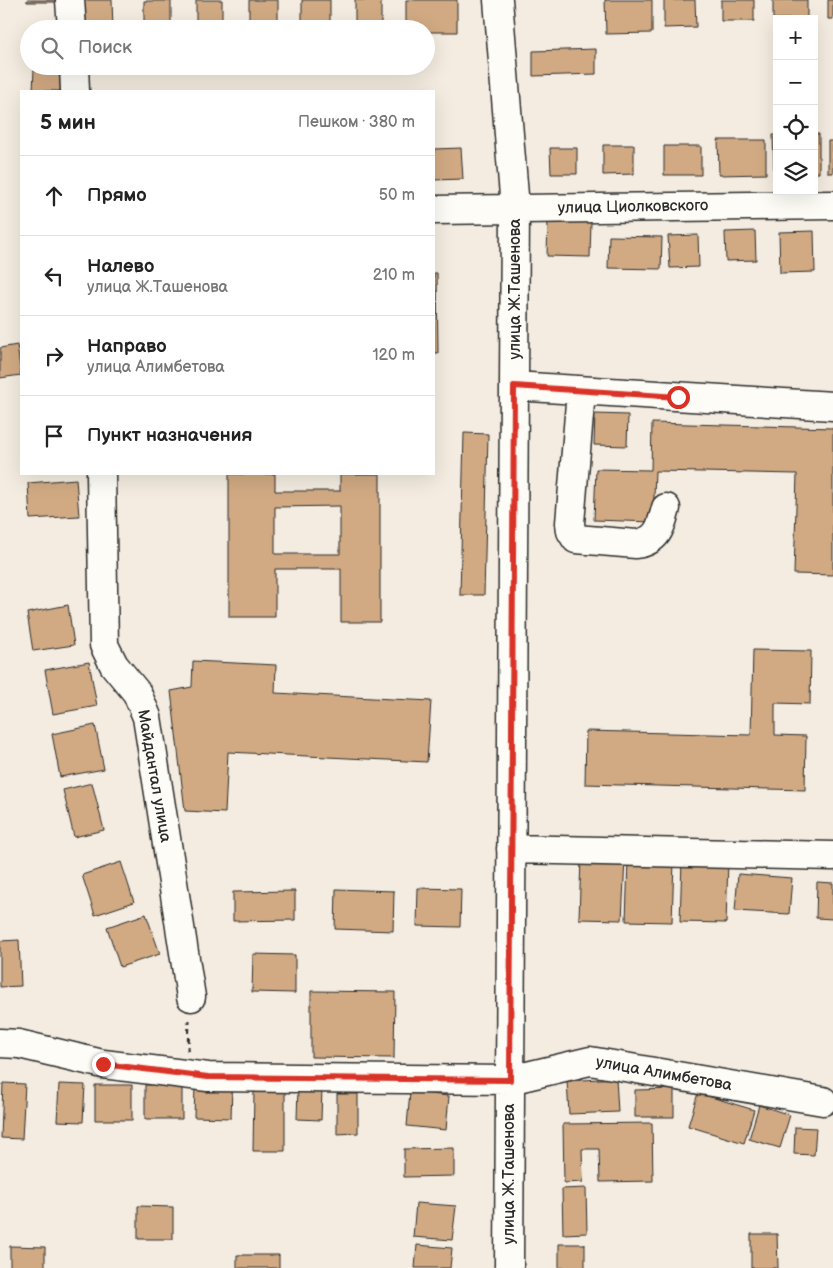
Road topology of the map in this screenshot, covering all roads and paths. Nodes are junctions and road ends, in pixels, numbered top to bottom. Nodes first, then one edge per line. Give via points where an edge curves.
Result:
1 (70, 0) edge
2 (498, 0) edge
3 (71, 20) edge
4 (75, 75) edge
5 (76, 90) edge
6 (833, 205) edge
7 (515, 208) junction
8 (435, 210) edge
9 (514, 386) junction
10 (581, 391) junction
11 (833, 406) edge
12 (102, 475) edge
13 (666, 508) dead end
14 (511, 849) junction
15 (833, 856) edge
16 (190, 1006) joint
17 (0, 1043) edge
18 (188, 1044) dead end
19 (510, 1080) junction
20 (823, 1101) dead end
21 (508, 1268) edge

1 - 3 street
2 - 7 street, улица Ж.Ташенова
4 - 5 street
6 - 7 street, улица Циолковского
7 - 8 street, улица Циолковского
7 - 9 street, улица Ж.Ташенова
9 - 10 street
9 - 14 street, улица Ж.Ташенова
10 - 11 street
10 - 13 street via 570,523 573,535 576,539 646,542 662,527
12 - 16 street, Майдантал улица via 104,645 114,665 137,693 147,717
14 - 15 street
14 - 19 street, улица Ж.Ташенова
16 - 18 path
17 - 19 street, улица Алимбетова via 19,1044 103,1064 208,1077
19 - 20 street, улица Алимбетова via 590,1061
19 - 21 street, улица Ж.Ташенова

